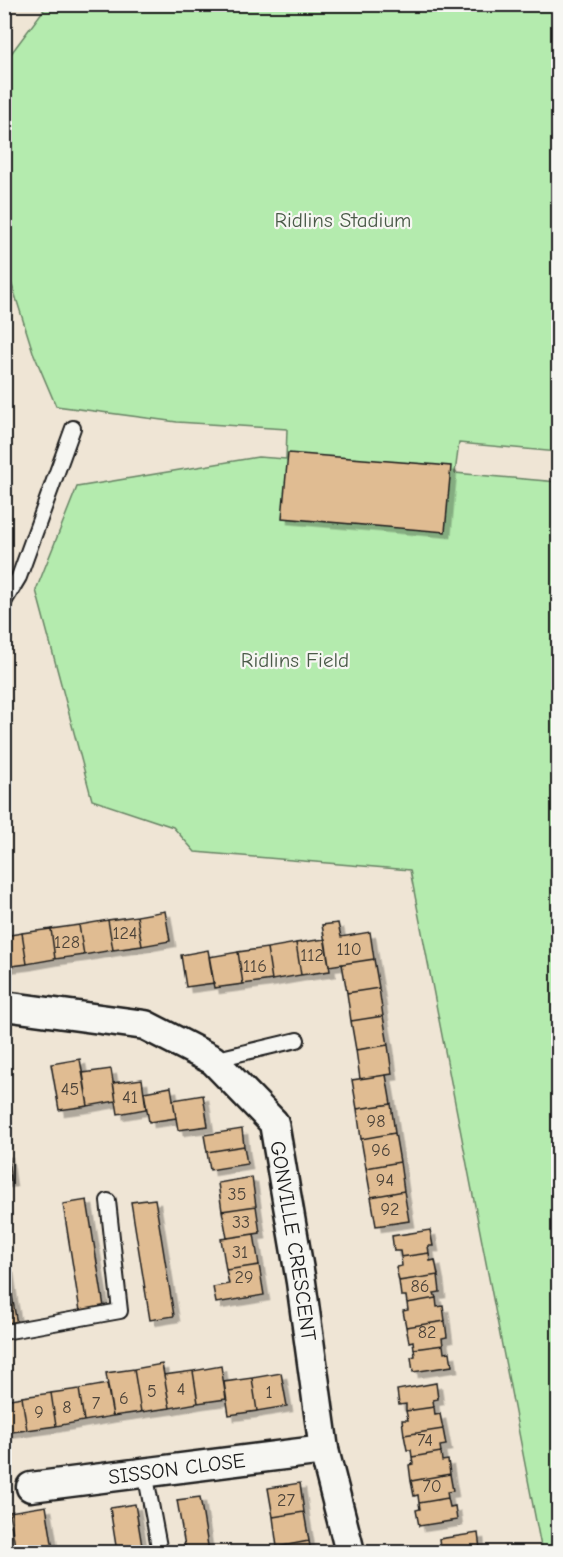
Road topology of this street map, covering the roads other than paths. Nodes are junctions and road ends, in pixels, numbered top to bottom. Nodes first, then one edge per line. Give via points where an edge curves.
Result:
1 (73, 428) dead end
2 (4, 602) edge
3 (4, 1006) edge
4 (297, 1040) dead end
5 (213, 1060) junction
6 (108, 1201) dead end
7 (4, 1332) edge
8 (324, 1450) junction
9 (145, 1472) junction
10 (31, 1487) dead end
11 (160, 1552) edge
12 (350, 1552) edge

1 - 2 lane via 19,577
3 - 5 street, GONVILLE CRESCENT via 145,1025
4 - 5 lane
5 - 8 street, GONVILLE CRESCENT via 274,1123
6 - 7 lane via 120,1311
8 - 9 street, SISSON CLOSE
8 - 12 street, GONVILLE CRESCENT
9 - 10 street, SISSON CLOSE
9 - 11 lane

